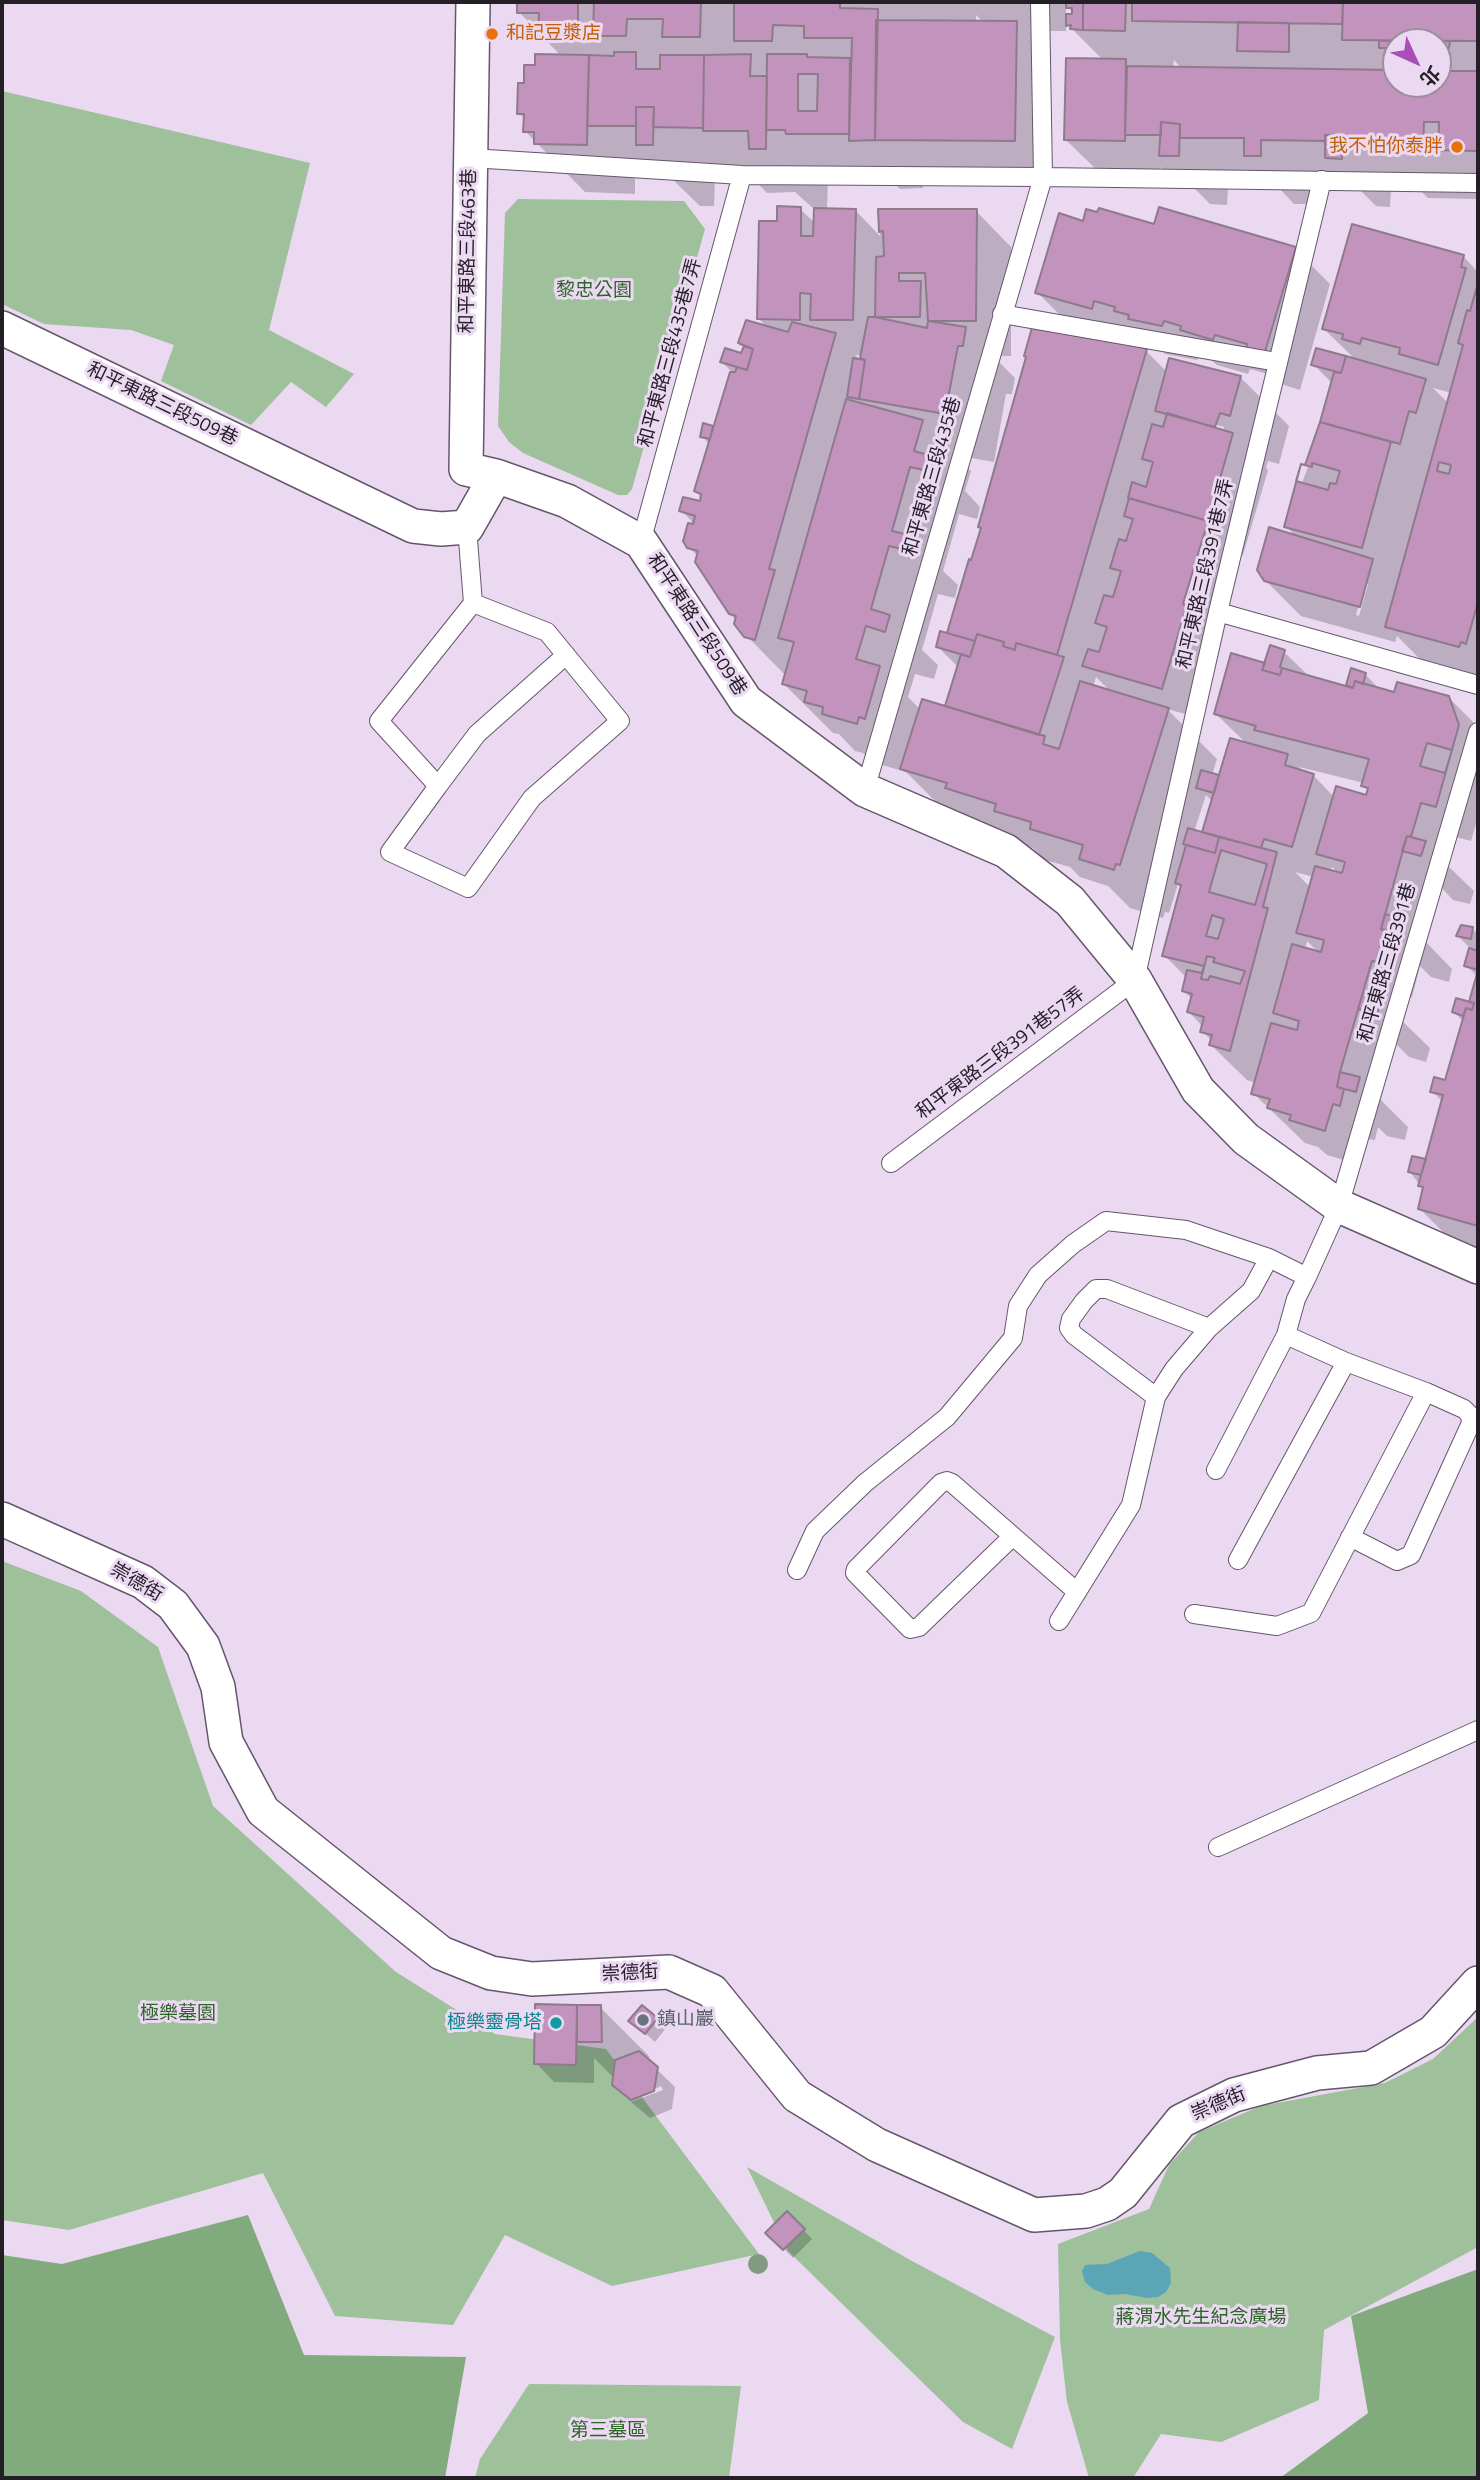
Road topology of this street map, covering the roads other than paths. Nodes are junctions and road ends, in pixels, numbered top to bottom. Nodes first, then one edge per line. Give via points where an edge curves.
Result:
1 (473, 2) edge
2 (1040, 2) edge
3 (471, 158) junction
4 (742, 175) junction
5 (1043, 177) junction
6 (1322, 180) junction
7 (1478, 183) edge
8 (1002, 314) junction
9 (2, 328) edge
10 (1278, 362) junction
11 (496, 476) junction
12 (467, 527) junction
13 (641, 542) junction
14 (473, 603) junction
15 (1218, 612) junction
16 (566, 655) junction
17 (1478, 685) edge
18 (1478, 732) edge
19 (438, 786) junction
20 (865, 790) junction
21 (1135, 980) junction
22 (891, 1163) dead end
23 (1339, 1206) junction
24 (1269, 1258) junction
25 (1478, 1267) edge
26 (1307, 1277) junction
27 (1209, 1328) junction
28 (1286, 1335) junction
29 (1346, 1362) junction
30 (1426, 1392) junction
31 (1156, 1397) junction
32 (1216, 1470) dead end
33 (2, 1519) edge
34 (1013, 1536) junction
35 (1350, 1537) junction
36 (1238, 1560) dead end
37 (797, 1570) dead end
38 (1077, 1592) junction
39 (1194, 1614) dead end
40 (1059, 1621) dead end
41 (1478, 1730) edge
42 (1218, 1847) dead end
43 (1478, 1983) edge

1 - 3 street, 和平東路三段463巷
2 - 5 lane, 和平東路三段435巷
3 - 4 lane
3 - 11 street, 和平東路三段463巷 via 466,469
4 - 5 lane
4 - 13 lane, 和平東路三段435巷7弄
5 - 6 lane
5 - 8 lane, 和平東路三段435巷
6 - 7 lane
6 - 10 lane, 和平東路三段391巷7弄
8 - 10 lane
8 - 20 lane, 和平東路三段435巷
9 - 12 street, 和平東路三段509巷 via 413,526
10 - 15 lane, 和平東路三段391巷7弄
11 - 12 street
11 - 13 street, 和平東路三段509巷 via 567,501
12 - 14 lane
13 - 20 street, 和平東路三段509巷 via 746,701
14 - 16 lane via 547,632
14 - 19 lane via 379,721
15 - 17 lane
15 - 21 lane, 和平東路三段391巷7弄
16 - 19 lane via 477,734
16 - 19 lane via 621,721 532,798 468,888 390,852
18 - 23 lane, 和平東路三段391巷
20 - 21 street, 和平東路三段509巷 via 1006,851 1070,901
21 - 22 lane, 和平東路三段391巷57弄
21 - 23 street, 和平東路三段509巷 via 1198,1090 1246,1139
23 - 25 street, 和平東路三段509巷
23 - 26 lane
24 - 26 lane
24 - 27 lane via 1251,1291
24 - 37 lane via 1186,1230 1106,1221 1038,1275 1018,1306 1013,1338 947,1417 865,1483 815,1531
26 - 28 lane
27 - 31 lane
27 - 31 lane via 1107,1289 1096,1289 1084,1301 1069,1328 1074,1335
28 - 29 lane
28 - 32 lane
29 - 30 lane
29 - 36 lane
30 - 35 lane
30 - 35 lane via 1464,1409 1471,1423 1411,1555 1397,1561
31 - 38 lane via 1131,1504
33 - 43 street, 崇德街 via 143,1582 173,1605 203,1646 218,1687 226,1742 263,1811 441,1953 491,1973 532,1979 669,1972 712,1991 797,2096 877,2144 1034,2215 1086,2211 1107,2204 1123,2193 1181,2121 1234,2095 1317,2073 1371,2068 1433,2032
34 - 34 lane via 919,1627 909,1629 855,1575 947,1481
34 - 38 lane
35 - 39 lane via 1311,1613 1277,1626
38 - 40 lane
41 - 42 lane

